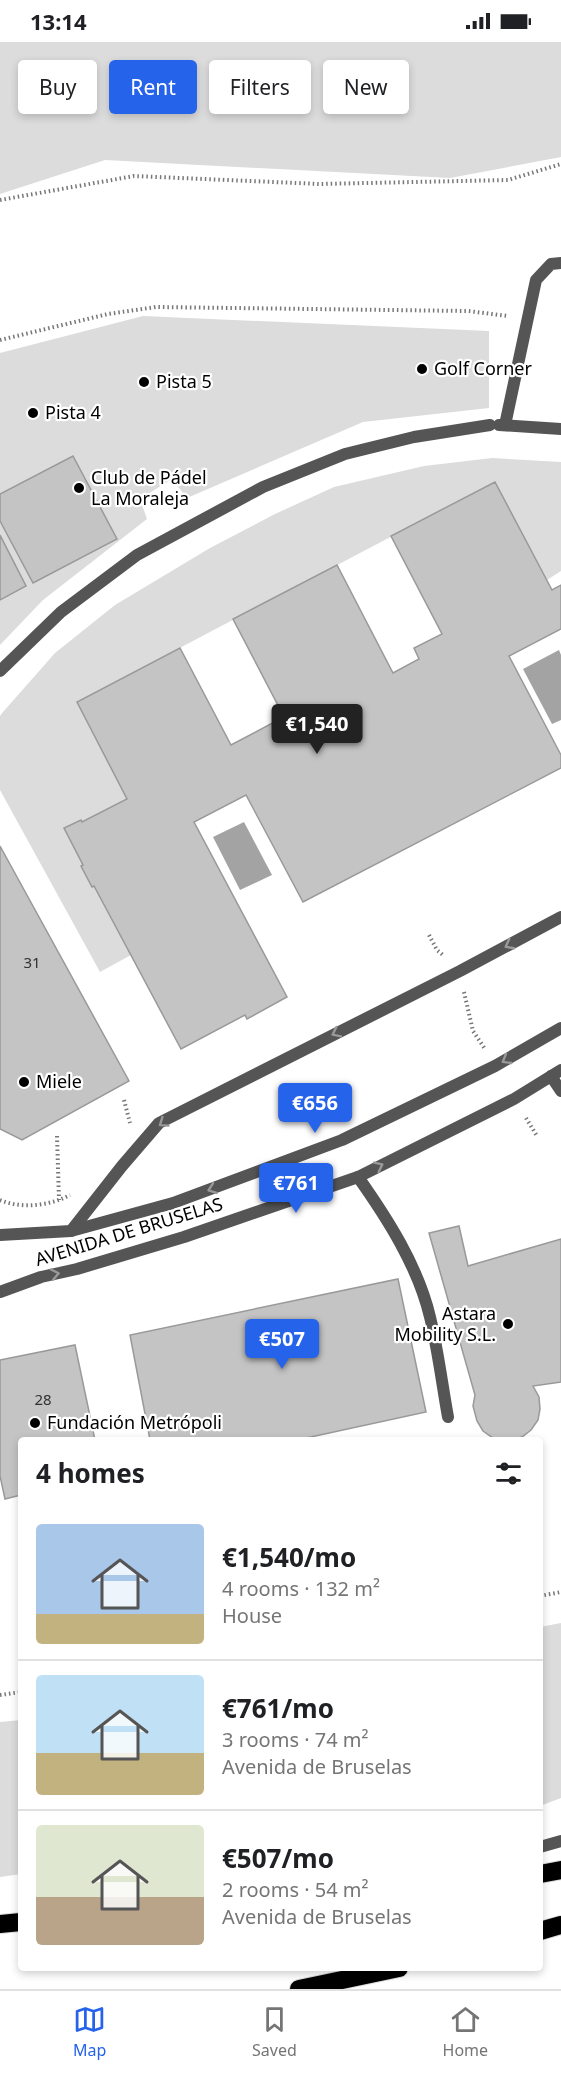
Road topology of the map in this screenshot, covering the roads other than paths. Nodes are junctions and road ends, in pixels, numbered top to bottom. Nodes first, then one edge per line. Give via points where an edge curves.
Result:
1 (561, 263) edge
2 (505, 425) junction
3 (561, 429) edge
4 (0, 671) edge
5 (561, 917) edge
6 (561, 1028) edge
7 (556, 1073) edge
8 (561, 1091) edge
9 (358, 1177) junction
10 (71, 1231) junction
11 (0, 1235) edge
12 (0, 1292) edge
13 (448, 1417) dead end
14 (561, 1841) edge
15 (543, 1846) edge
16 (561, 1870) edge
17 (543, 1873) edge
18 (18, 1922) edge
19 (0, 1924) edge
20 (561, 1925) edge
21 (543, 1931) edge
22 (385, 1971) edge
23 (299, 1989) edge

1 - 2 street via 551,264 536,280
2 - 3 street
2 - 4 street via 414,436 345,454 263,487 137,555 61,612
5 -> 10 street via 159,1123
6 -> 10 street, AVENIDA DE BRUSELAS via 495,1066 342,1140 173,1203
7 - 8 street
9 -> 7 street, AVENIDA DE BRUSELAS via 514,1099
12 -> 9 street, AVENIDA DE BRUSELAS via 184,1237
9 - 13 street via 382,1210 430,1315
10 - 11 street, AVENIDA DE BRUSELAS
14 - 15 street
16 - 17 highway
18 - 19 highway
20 - 21 highway
22 - 23 highway

